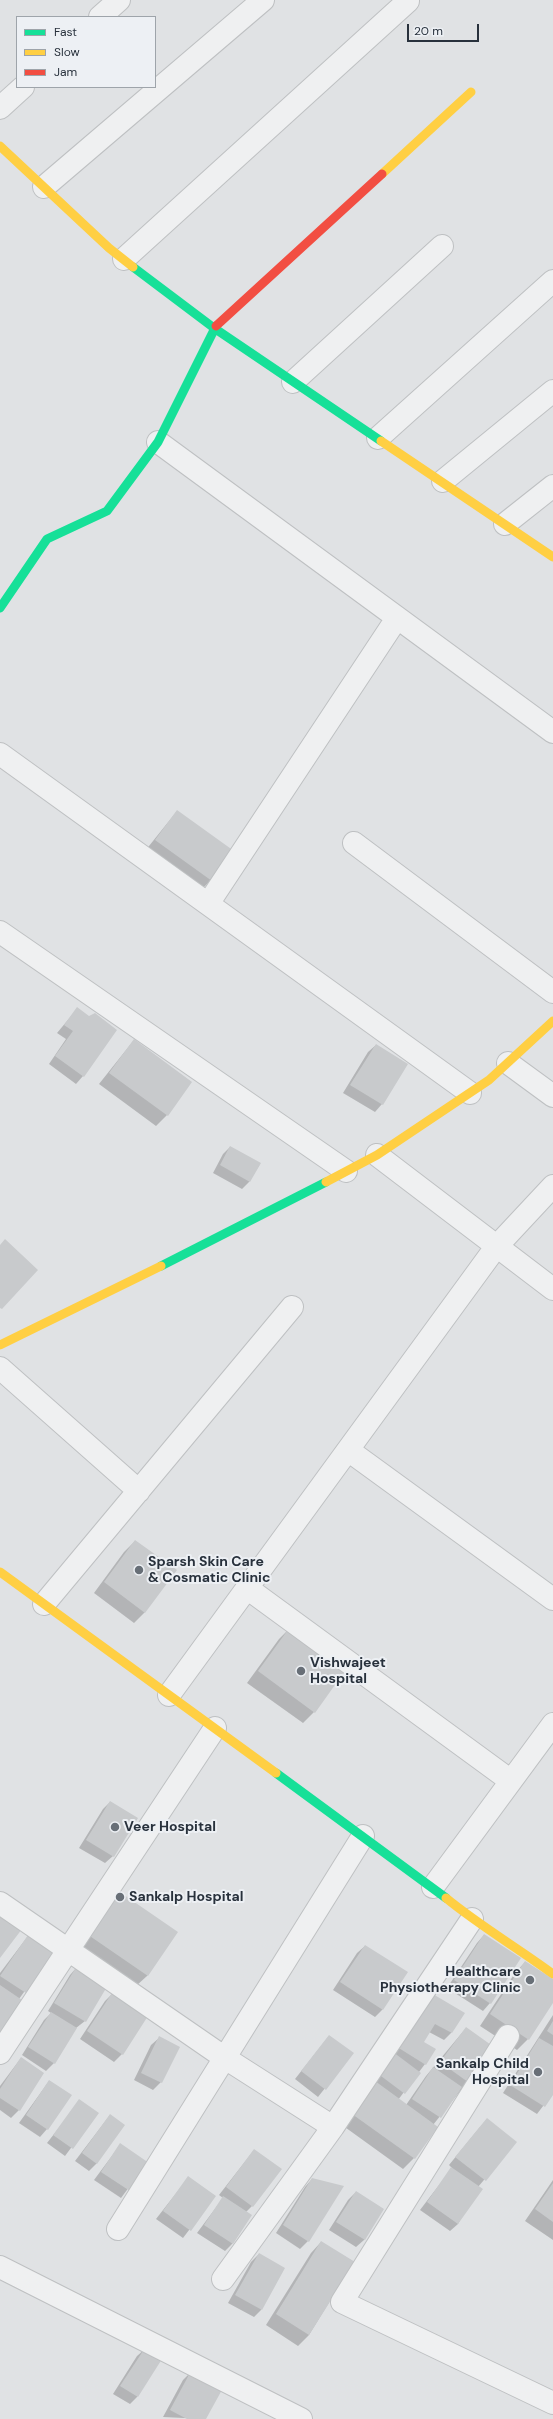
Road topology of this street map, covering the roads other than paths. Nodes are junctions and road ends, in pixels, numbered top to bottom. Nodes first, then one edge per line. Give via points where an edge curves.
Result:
1 (119, 0) edge
2 (263, 0) edge
3 (408, 1) dead end
4 (101, 16) edge
5 (22, 88) edge
6 (471, 92) dead end
7 (0, 108) edge
8 (0, 146) edge
9 (44, 187) junction
10 (442, 246) dead end
11 (124, 259) junction
12 (553, 281) edge
13 (214, 328) junction
14 (293, 382) junction
15 (553, 391) edge
16 (378, 438) junction
17 (158, 442) junction
18 (443, 482) junction
19 (553, 486) edge
20 (504, 524) junction
21 (553, 557) edge
22 (0, 608) edge
23 (397, 618) junction
24 (553, 732) edge
25 (0, 754) edge
26 (354, 843) dead end
27 (208, 904) junction
28 (0, 932) edge
29 (553, 992) edge
30 (553, 1021) edge
31 (508, 1063) junction
32 (470, 1093) junction
33 (553, 1096) edge
34 (377, 1155) junction
35 (346, 1171) junction
36 (553, 1186) edge
37 (496, 1248) junction
38 (553, 1289) edge
39 (292, 1307) dead end
40 (0, 1345) edge
41 (0, 1368) edge
42 (348, 1450) junction
43 (139, 1491) junction
44 (0, 1572) edge
45 (247, 1588) junction
46 (553, 1599) edge
47 (44, 1604) junction
48 (169, 1695) junction
49 (553, 1724) edge
50 (215, 1728) junction
51 (511, 1781) junction
52 (363, 1836) junction
53 (433, 1887) junction
54 (0, 1903) edge
55 (472, 1919) junction
56 (68, 1950) junction
57 (553, 1974) edge
58 (508, 2036) dead end
59 (0, 2053) edge
60 (225, 2058) junction
61 (333, 2127) junction
62 (118, 2229) dead end
63 (0, 2267) edge
64 (223, 2279) dead end
65 (553, 2403) edge
66 (553, 2410) edge
67 (301, 2419) edge
68 (548, 2419) edge

1 - 4 street
2 - 9 street
3 - 11 street
5 - 7 street
6 - 13 street
8 - 9 street
9 - 11 street
10 - 14 street
11 - 13 street
12 - 16 street
13 - 14 street
13 - 17 street
14 - 16 street
15 - 18 street
16 - 18 street
17 - 22 street via 106,511 47,539
17 - 23 street
18 - 20 street
19 - 20 street
20 - 21 street
23 - 24 street
23 - 27 street
25 - 27 street
26 - 29 street
27 - 32 street
28 - 35 street
30 - 31 street
31 - 32 street
31 - 33 street
32 - 34 street
34 - 35 street
34 - 37 street
35 - 40 street via 279,1207
36 - 37 street
37 - 38 street
37 - 42 street
39 - 43 street
41 - 43 street
42 - 45 street
42 - 46 street
43 - 47 street
44 - 47 street
45 - 48 street
45 - 51 street
47 - 48 street
48 - 50 street
49 - 51 street
50 - 52 street
50 - 56 street
51 - 53 street
52 - 53 street
52 - 60 street
53 - 55 street
54 - 56 street
55 - 57 street
55 - 61 street
56 - 59 street
56 - 60 street
58 - 65 street via 342,2302
60 - 61 street
60 - 62 street
61 - 64 street
63 - 67 street
66 - 68 street

